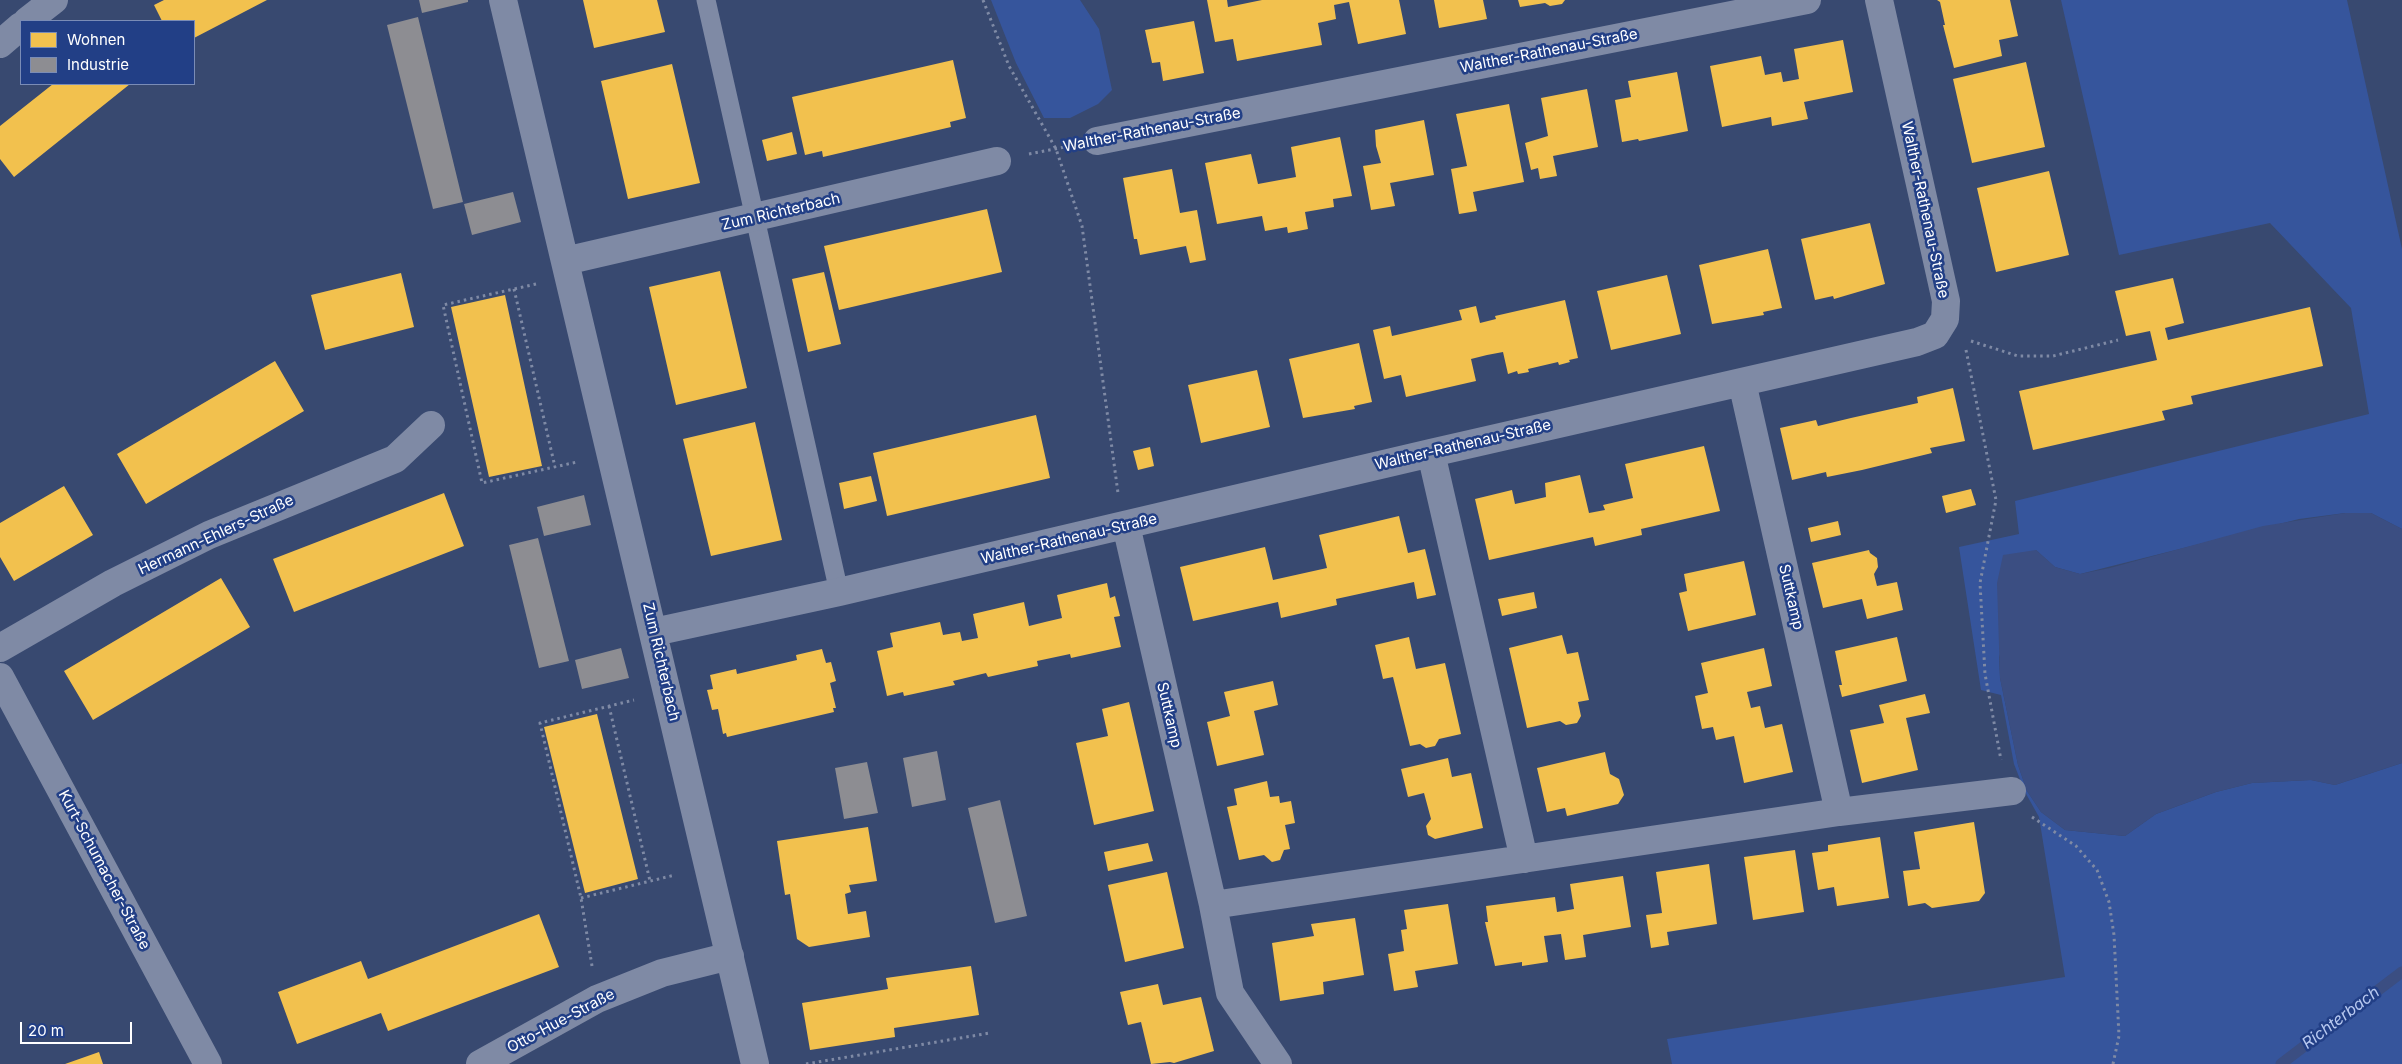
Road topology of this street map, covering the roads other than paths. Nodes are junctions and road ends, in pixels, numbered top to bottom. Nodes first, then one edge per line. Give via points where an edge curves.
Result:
1 (54, 0) edge
2 (503, 0) edge
3 (706, 0) edge
4 (1807, 0) edge
5 (1879, 0) edge
6 (28, 20) edge
7 (20, 27) edge
8 (0, 44) edge
9 (1097, 141) road end
10 (997, 161) road end
11 (754, 218) junction
12 (567, 269) junction
13 (1742, 382) junction
14 (431, 425) dead end
15 (1431, 452) junction
16 (1126, 526) junction
17 (839, 592) junction
18 (654, 632) junction
19 (0, 648) edge
20 (0, 677) edge
21 (2012, 791) dead end
22 (1839, 812) junction
23 (1524, 859) junction
24 (1213, 906) junction
25 (730, 956) junction
26 (208, 1064) edge
27 (480, 1064) edge
28 (755, 1064) edge
29 (1278, 1064) edge

1 - 6 street
2 - 12 street, Zum Richterbach
3 - 11 lane
4 - 9 street, Walther-Rathenau-Straße
5 - 13 street, Walther-Rathenau-Straße via 1954,328 1917,342
7 - 8 street
10 - 11 street, Zum Richterbach
11 - 12 street, Zum Richterbach
11 - 17 lane
12 - 18 street, Zum Richterbach
13 - 15 street, Walther-Rathenau-Straße
13 - 22 street, Suttkamp
14 - 19 street, Hermann-Ehlers-Straße via 395,459 208,535 113,583
15 - 16 street, Walther-Rathenau-Straße
15 - 23 street
16 - 17 street, Walther-Rathenau-Straße
16 - 24 street, Suttkamp
17 - 18 street, Walther-Rathenau-Straße
18 - 25 street, Zum Richterbach
20 - 26 street, Kurt-Schumacher-Straße
21 - 22 street
22 - 23 street
23 - 24 street
24 - 29 street, Suttkamp via 1230,992
25 - 27 street, Otto-Hue-Straße via 662,973 597,999
25 - 28 street, Zum Richterbach

